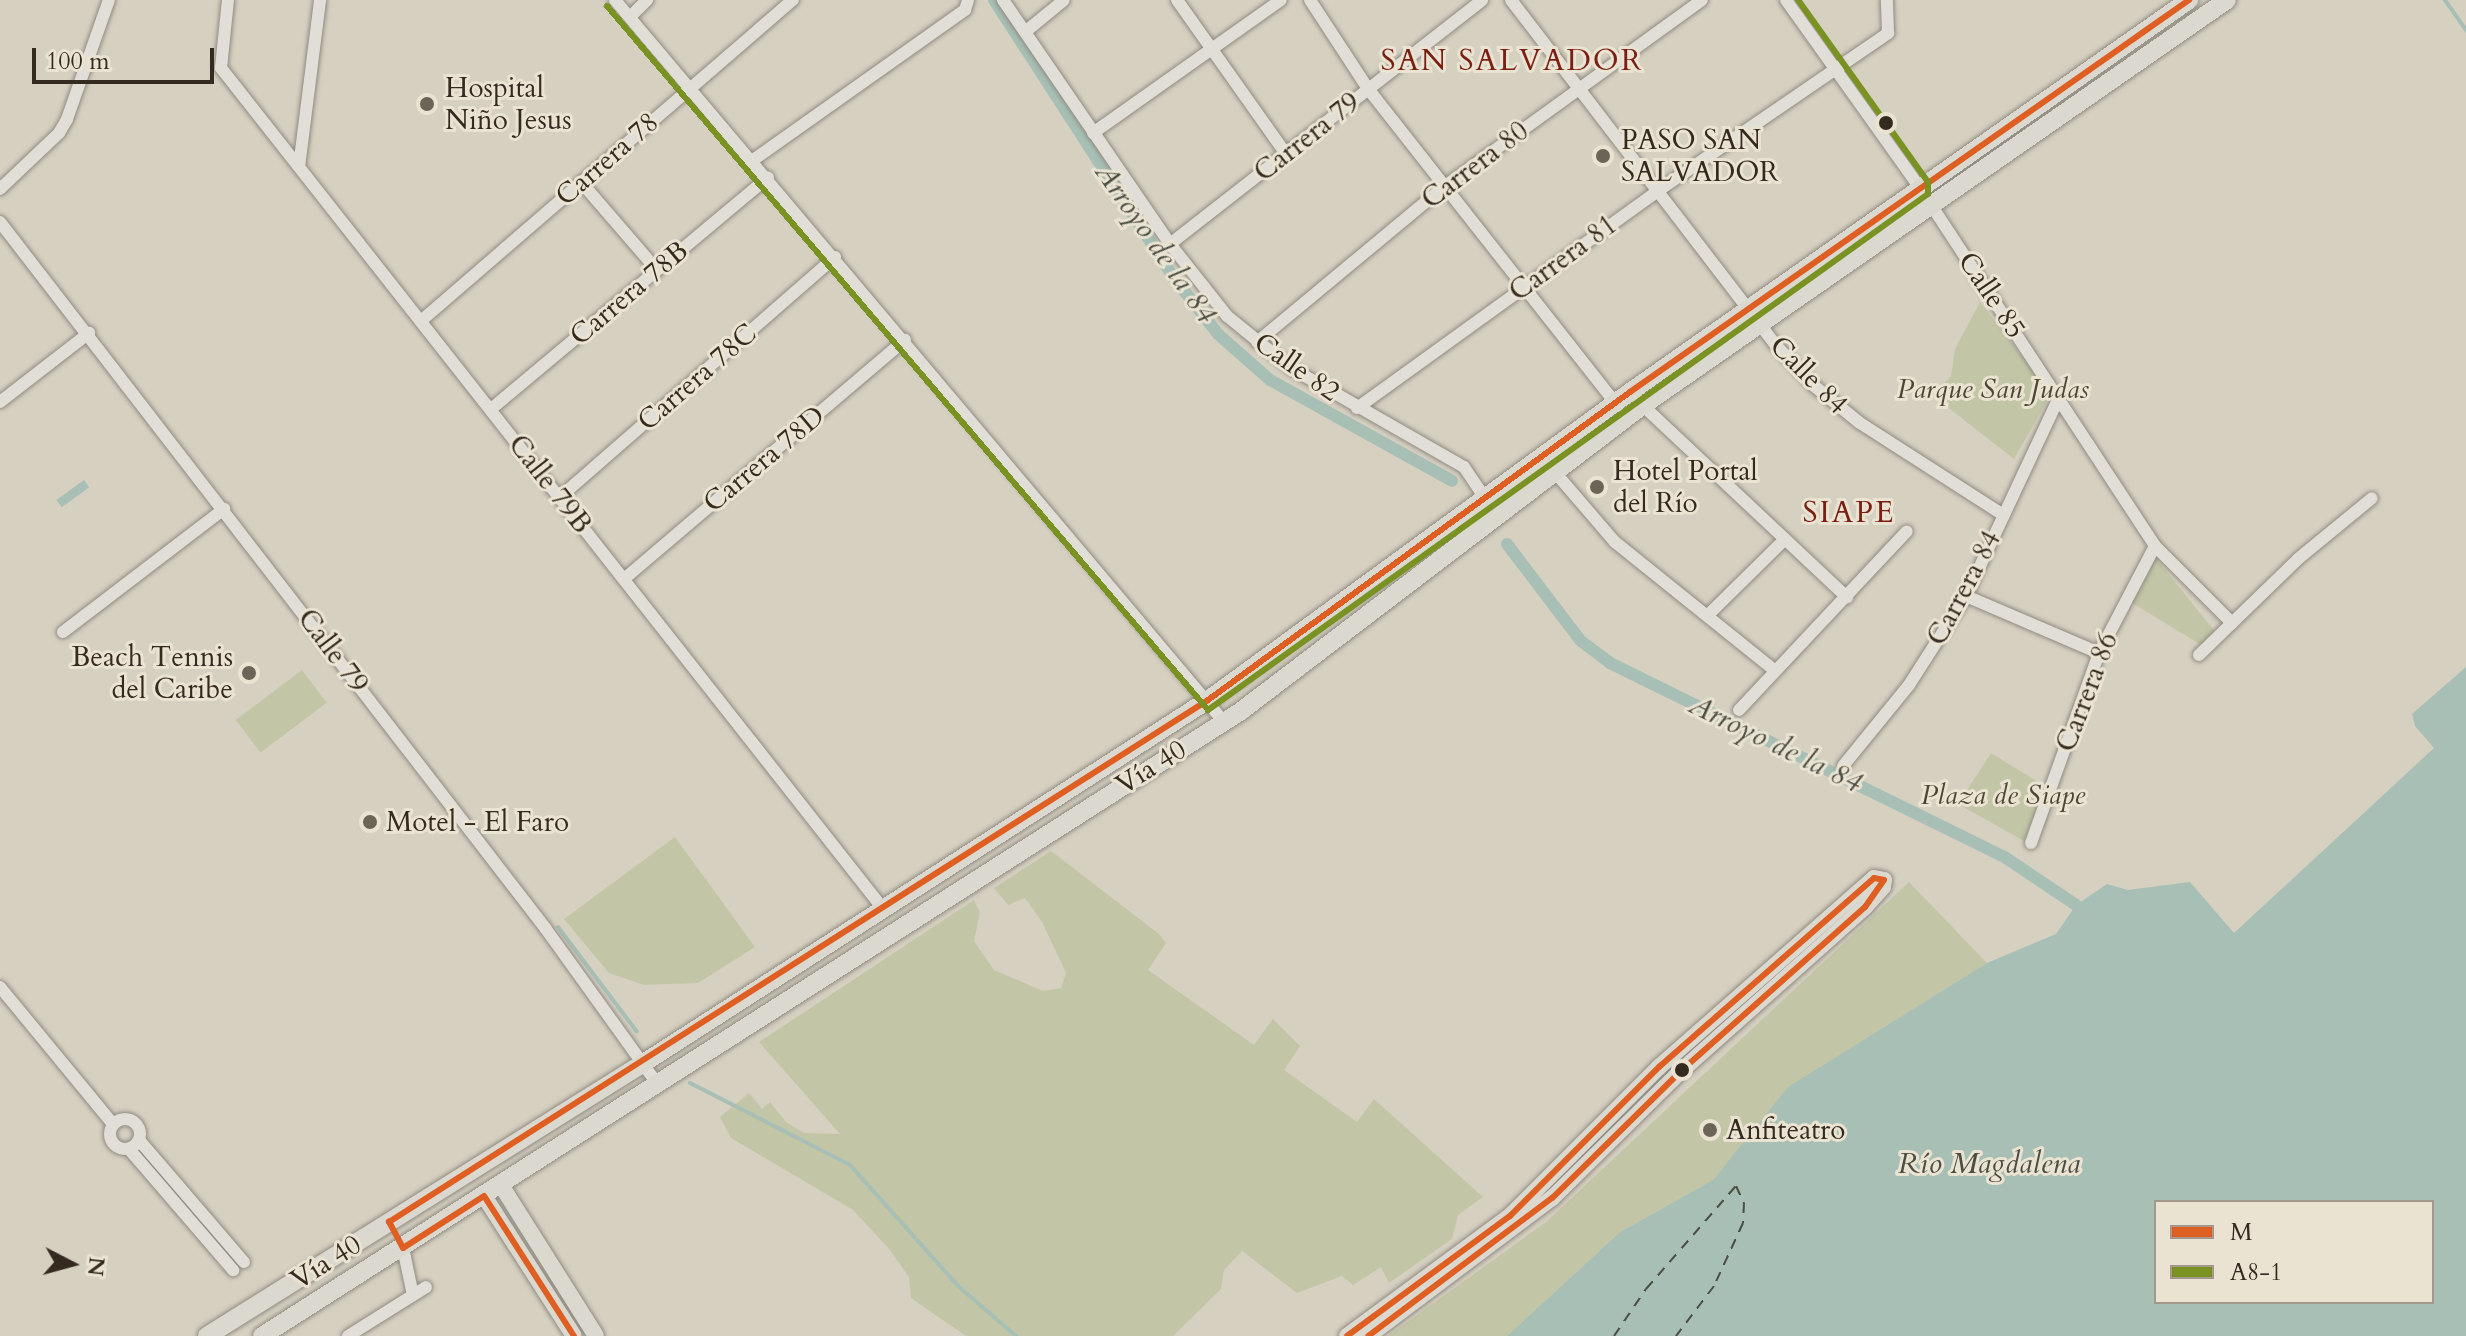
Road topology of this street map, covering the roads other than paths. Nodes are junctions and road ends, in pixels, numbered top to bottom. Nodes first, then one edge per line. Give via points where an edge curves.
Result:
1 (109, 0) edge
2 (228, 0) edge
3 (320, 0) edge
4 (615, 0) edge
5 (647, 0) edge
6 (793, 0) edge
7 (1003, 0) edge
8 (1064, 0) edge
9 (1177, 0) edge
10 (1281, 0) edge
11 (1310, 0) edge
12 (1482, 0) edge
13 (1511, 0) edge
14 (1702, 0) edge
15 (1786, 0) edge
16 (1887, 0) edge
17 (2189, 0) edge
18 (2227, 0) edge
19 (966, 5) edge
20 (631, 16) junction
21 (1025, 32) junction
22 (1212, 51) junction
23 (1835, 67) junction
24 (1580, 85) junction
25 (690, 87) junction
26 (1369, 90) junction
27 (1093, 133) junction
28 (1286, 154) junction
29 (753, 160) junction
30 (299, 167) junction
31 (768, 177) junction
32 (581, 182) junction
33 (1445, 186) junction
34 (1920, 188) junction
35 (0, 189) edge
36 (1659, 190) junction
37 (1931, 205) junction
38 (0, 222) edge
39 (1170, 244) junction
40 (835, 257) junction
41 (657, 270) junction
42 (1525, 286) junction
43 (1755, 317) junction
44 (422, 320) junction
45 (89, 333) junction
46 (905, 340) junction
47 (1257, 342) junction
48 (2060, 395) junction
49 (0, 402) edge
50 (1629, 405) junction
51 (1357, 408) junction
52 (491, 409) junction
53 (1553, 470) junction
54 (560, 497) junction
55 (2372, 498) dead end
56 (1486, 500) junction
57 (224, 509) junction
58 (2002, 514) junction
59 (1907, 531) dead end
60 (1785, 539) junction
61 (2155, 546) junction
62 (624, 579) junction
63 (1966, 596) junction
64 (1847, 597) junction
65 (1708, 615) junction
66 (2232, 623) junction
67 (63, 632) dead end
68 (2099, 653) junction
69 (2199, 655) dead end
70 (1774, 670) junction
71 (1208, 700) junction
72 (1739, 710) dead end
73 (1224, 722) junction
74 (1843, 766) dead end
75 (1036, 812) junction
76 (1051, 830) junction
77 (2031, 843) dead end
78 (884, 910) junction
79 (0, 987) edge
80 (642, 1064) junction
81 (1659, 1067) junction
82 (658, 1085) junction
83 (113, 1124) junction
84 (139, 1140) junction
85 (129, 1149) junction
86 (501, 1185) junction
87 (484, 1196) junction
88 (1539, 1209) junction
89 (389, 1222) junction
90 (405, 1254) junction
91 (426, 1287) dead end
92 (413, 1295) junction
93 (207, 1336) edge
94 (262, 1336) edge
95 (348, 1336) edge
96 (574, 1336) edge
97 (596, 1336) edge
98 (1347, 1336) edge
99 (1368, 1336) edge

1 - 35 street via 67,119
2 - 30 street, Calle 79B via 221,68
3 - 30 street
4 - 20 street
5 - 20 street
6 - 25 street, Carrera 78
7 - 21 street, Calle 82
8 - 21 street
9 - 22 street
10 - 22 street
11 - 26 street
12 - 26 street, Carrera 79
13 - 24 street, Calle 84
14 - 24 street, Carrera 80
15 - 23 street, Calle 85
16 - 23 street, Carrera 81 via 1890,31
17 - 34 highway, Vía 40
18 - 37 highway, Vía 40
19 - 29 street
20 - 25 street
21 - 27 street, Calle 82
22 - 27 street
22 - 28 street
23 - 34 street, Calle 85
23 - 36 street, Carrera 81
24 - 33 street, Carrera 80
24 - 36 street, Calle 84
25 - 29 street
25 - 32 street, Carrera 78
26 - 28 street, Carrera 79
26 - 33 street
27 - 39 street, Calle 82
28 - 39 street, Carrera 79
29 - 31 street
30 - 44 street, Calle 79B
31 - 40 street
31 - 41 street, Carrera 78B
32 - 41 street
32 - 44 street, Carrera 78
33 - 42 street
33 - 47 street, Carrera 80
34 - 37 street, Calle 85
34 - 43 highway, Vía 40
36 - 42 street, Carrera 81
36 - 43 street, Calle 84
37 - 43 highway, Vía 40
37 - 48 street, Calle 85
38 - 45 street, Calle 79
39 - 47 street, Calle 82 via 1227,316
40 - 46 street
40 - 54 street, Carrera 78C
41 - 52 street, Carrera 78B
42 - 50 street
42 - 51 street, Carrera 81
43 - 50 highway, Vía 40
43 - 58 street, Calle 84 via 1813,385 1860,423
44 - 52 street, Calle 79B
45 - 49 street
45 - 57 street, Calle 79
46 - 62 street, Carrera 78D
46 - 71 street
47 - 51 street, Calle 82
48 - 58 street, Carrera 84
48 - 61 street, Calle 85
50 - 53 highway, Vía 40
50 - 56 highway, Vía 40
50 - 60 street
51 - 56 street, Calle 82 via 1464,467
52 - 54 street, Calle 79B
53 - 65 street via 1615,542
53 - 73 highway, Vía 40
54 - 62 street, Calle 79B
55 - 66 street
56 - 71 highway, Vía 40
57 - 67 street
57 - 80 street, Calle 79 via 546,929
58 - 63 street, Carrera 84
59 - 64 street
60 - 64 street
60 - 65 street
61 - 66 street, Calle 85
61 - 68 street, Carrera 86
62 - 78 street, Calle 79B
63 - 68 street
63 - 74 street, Carrera 84 via 1909,685
64 - 70 street
65 - 70 street
66 - 69 street
68 - 77 street, Carrera 86
70 - 72 street
71 - 73 street
71 - 75 highway, Vía 40
73 - 76 highway, Vía 40
75 - 76 highway
75 - 78 highway, Vía 40
76 - 82 highway, Vía 40
78 - 80 highway, Vía 40
79 - 83 street
80 - 82 street, Calle 79
80 - 89 highway, Vía 40
81 - 88 main road via 1646,1095 1548,1189
81 - 88 main road via 1874,878 1884,880 1865,907 1682,1070
81 - 98 main road via 1510,1216
82 - 86 highway, Vía 40
83 - 84 street via 121,1119 135,1122
83 - 85 street via 112,1142
84 - 85 street
84 - 85 street via 238,1266
86 - 87 highway, Vía 40
86 - 97 main road
87 - 90 highway, Vía 40
87 - 96 main road
88 - 99 main road
89 - 90 highway
89 - 93 highway, Vía 40
90 - 92 street
90 - 94 highway, Vía 40
91 - 92 street
92 - 95 street

